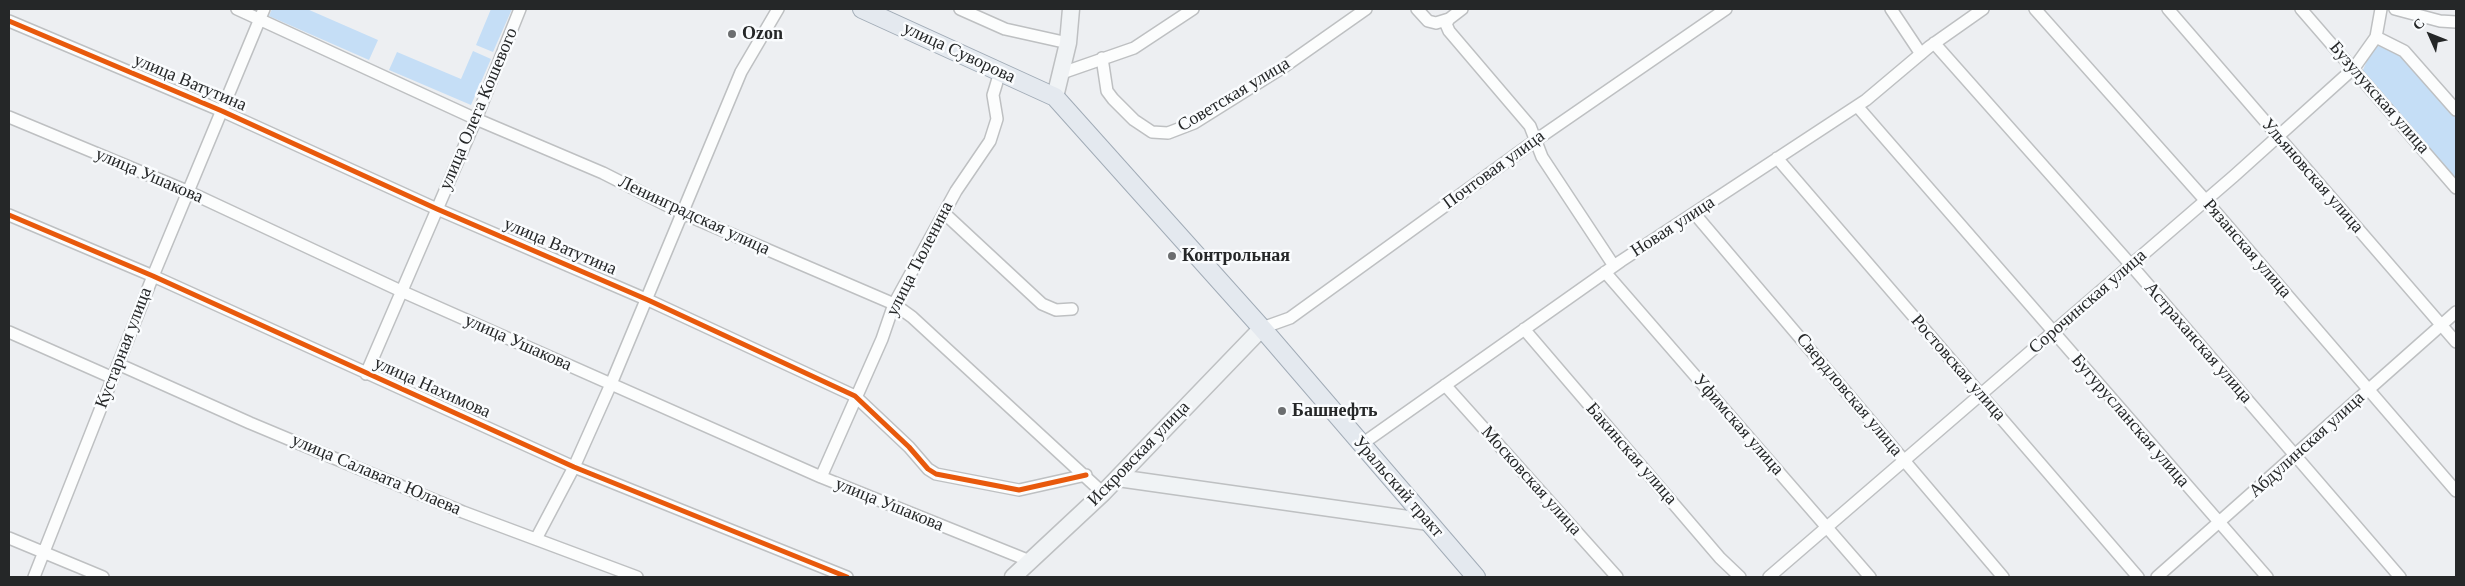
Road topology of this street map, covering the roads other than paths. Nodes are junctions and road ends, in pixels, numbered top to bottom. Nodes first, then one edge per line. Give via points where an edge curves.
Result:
1 (237, 9) edge
2 (520, 9) edge
3 (778, 9) edge
4 (862, 9) edge
5 (960, 9) edge
6 (1072, 9) edge
7 (1193, 9) edge
8 (1366, 9) edge
9 (1417, 9) edge
10 (1462, 9) edge
11 (1726, 9) edge
12 (1890, 9) edge
13 (1983, 9) edge
14 (2035, 9) edge
15 (2168, 9) edge
16 (2300, 9) edge
17 (2381, 9) edge
18 (2395, 9) edge
19 (262, 13) edge
20 (1449, 19) junction
21 (9, 21) edge
22 (2456, 22) edge
23 (2376, 37) junction
24 (1068, 43) junction
25 (1934, 43) junction
26 (1921, 54) junction
27 (1102, 58) junction
28 (2354, 68) junction
29 (1000, 72) junction
30 (1062, 73) junction
31 (1055, 97) junction
32 (1856, 106) junction
33 (2456, 110) edge
34 (222, 111) junction
35 (9, 117) edge
36 (476, 119) junction
37 (2278, 137) junction
38 (1536, 140) junction
39 (1777, 158) junction
40 (2456, 188) edge
41 (187, 191) junction
42 (2206, 201) junction
43 (437, 209) junction
44 (682, 213) junction
45 (944, 213) junction
46 (1694, 213) junction
47 (9, 215) edge
48 (2131, 265) junction
49 (1609, 269) junction
50 (153, 276) junction
51 (401, 291) junction
52 (648, 300) junction
53 (894, 304) junction
54 (1072, 309) dead end
55 (2456, 312) edge
56 (2442, 325) junction
57 (1262, 328) junction
58 (1524, 329) junction
59 (9, 332) edge
60 (2052, 333) junction
61 (2456, 342) edge
62 (118, 364) junction
63 (366, 374) junction
64 (113, 378) junction
65 (611, 384) junction
66 (1446, 385) junction
67 (2369, 390) junction
68 (1980, 394) junction
69 (855, 396) junction
70 (1362, 444) junction
71 (2295, 456) junction
72 (1904, 460) junction
73 (574, 468) junction
74 (1086, 475) junction
75 (821, 477) junction
76 (1118, 478) junction
77 (2456, 491) edge
78 (1103, 493) junction
79 (1428, 522) junction
80 (2220, 523) junction
81 (1827, 527) junction
82 (9, 538) edge
83 (536, 539) junction
84 (44, 553) junction
85 (1030, 562) junction
86 (34, 577) edge
87 (103, 577) edge
88 (637, 577) edge
89 (847, 577) edge
90 (1013, 577) edge
91 (1476, 577) edge
92 (1616, 577) edge
93 (1740, 577) edge
94 (1769, 577) edge
95 (1870, 577) edge
96 (2003, 577) edge
97 (2138, 577) edge
98 (2157, 577) edge
99 (2267, 577) edge
100 (2400, 577) edge

1 - 19 street, Ленинградская улица
2 - 36 street, улица Олега Кошевого
3 - 44 street via 741,72
4 - 29 main road, улица Суворова
5 - 24 street via 1005,29
6 - 24 main road
7 - 27 street via 1134,48
8 - 27 street, Советская улица via 1285,66 1202,118 1168,133 1152,132 1112,99 1107,91
9 - 20 street via 1428,21 1436,24
10 - 20 street
11 - 38 street, Почтовая улица
12 - 26 street
13 - 25 street, Новая улица
14 - 42 street, Рязанская улица
15 - 37 street, Ульяновская улица
16 - 28 street, Бузулукская улица
17 - 23 street, Сорочинская улица
18 - 22 street
19 - 34 street, Кустарная улица
19 - 36 street, Ленинградская улица
20 - 38 street, Уфимская улица via 1446,24 1449,31 1530,126
21 - 34 street, улица Ватутина
23 - 28 street, Сорочинская улица
23 - 33 street via 2404,51
24 - 30 main road
25 - 26 street, Новая улица
25 - 48 street, Астраханская улица
26 - 32 street, Новая улица
27 - 30 street
28 - 37 street, Сорочинская улица
28 - 40 street, Бузулукская улица
29 - 31 main road, улица Суворова
29 - 45 street, улица Тюленина via 993,95 997,119 990,141
30 - 31 main road
31 - 57 main road, Уральский тракт
32 - 39 street, Новая улица
32 - 60 street, Бугурусланская улица
34 - 41 street, Кустарная улица
34 - 43 street, улица Ватутина
35 - 41 street, улица Ушакова
36 - 43 street, улица Олега Кошевого
36 - 44 street, Ленинградская улица via 603,174
37 - 42 street, Сорочинская улица
37 - 56 street, Ульяновская улица
38 - 49 street, Уфимская улица via 1542,157
38 - 57 street, Почтовая улица via 1290,318
39 - 46 street, Новая улица
39 - 68 street, Ростовская улица
41 - 50 street, Кустарная улица
41 - 51 street, улица Ушакова
42 - 48 street, Сорочинская улица
42 - 67 street, Рязанская улица
43 - 51 street, улица Олега Кошевого
43 - 52 street, улица Ватутина
44 - 52 street
44 - 53 street, Ленинградская улица
45 - 53 street, улица Тюленина
45 - 54 street via 1042,304 1056,310
46 - 49 street, Новая улица
46 - 72 street, Свердловская улица
47 - 50 street, улица Нахимова
48 - 60 street, Сорочинская улица
48 - 71 street, Астраханская улица
49 - 58 street, Новая улица
49 - 81 street, Уфимская улица
50 - 62 street, Кустарная улица
50 - 63 street, улица Нахимова
51 - 63 street, улица Олега Кошевого
51 - 65 street, улица Ушакова
52 - 65 street
52 - 69 street, улица Ватутина
53 - 69 street, улица Тюленина via 882,339
53 - 74 street, Ленинградская улица
55 - 56 street, Абдулинская улица
56 - 61 street, Ульяновская улица
56 - 67 street, Абдулинская улица
57 - 70 main road, Уральский тракт
57 - 76 main road, Искровская улица
58 - 66 street, Новая улица
58 - 93 street, Бакинская улица via 1720,558
59 - 64 street
60 - 68 street, Сорочинская улица
60 - 80 street, Бугурусланская улица
62 - 64 street, Кустарная улица
62 - 83 street, улица Салавата Юлаева via 250,423
63 - 73 street, улица Нахимова
64 - 84 street, Кустарная улица
65 - 73 street
65 - 75 street, улица Ушакова
66 - 70 street, Новая улица
66 - 92 street, Московская улица
67 - 71 street, Абдулинская улица
67 - 77 street, Рязанская улица
68 - 72 street, Сорочинская улица
68 - 97 street, Ростовская улица
69 - 74 street, улица Ватутина via 936,474 1019,490
69 - 75 street, улица Тюленина
70 - 79 main road, Уральский тракт
71 - 80 street, Абдулинская улица
71 - 100 street, Астраханская улица
72 - 81 street, Сорочинская улица
72 - 96 street, Свердловская улица
73 - 83 street
73 - 89 street, улица Нахимова
74 - 78 street, Ленинградская улица
75 - 85 street, улица Ушакова
76 - 78 main road, Искровская улица
76 - 79 main road
78 - 85 main road, Искровская улица
79 - 91 main road, Уральский тракт
80 - 98 street, Абдулинская улица
80 - 99 street, Бугурусланская улица
81 - 94 street, Сорочинская улица
81 - 95 street, Уфимская улица
82 - 84 street
83 - 88 street, улица Салавата Юлаева
84 - 86 street, Кустарная улица
84 - 87 street
85 - 90 main road, Искровская улица

